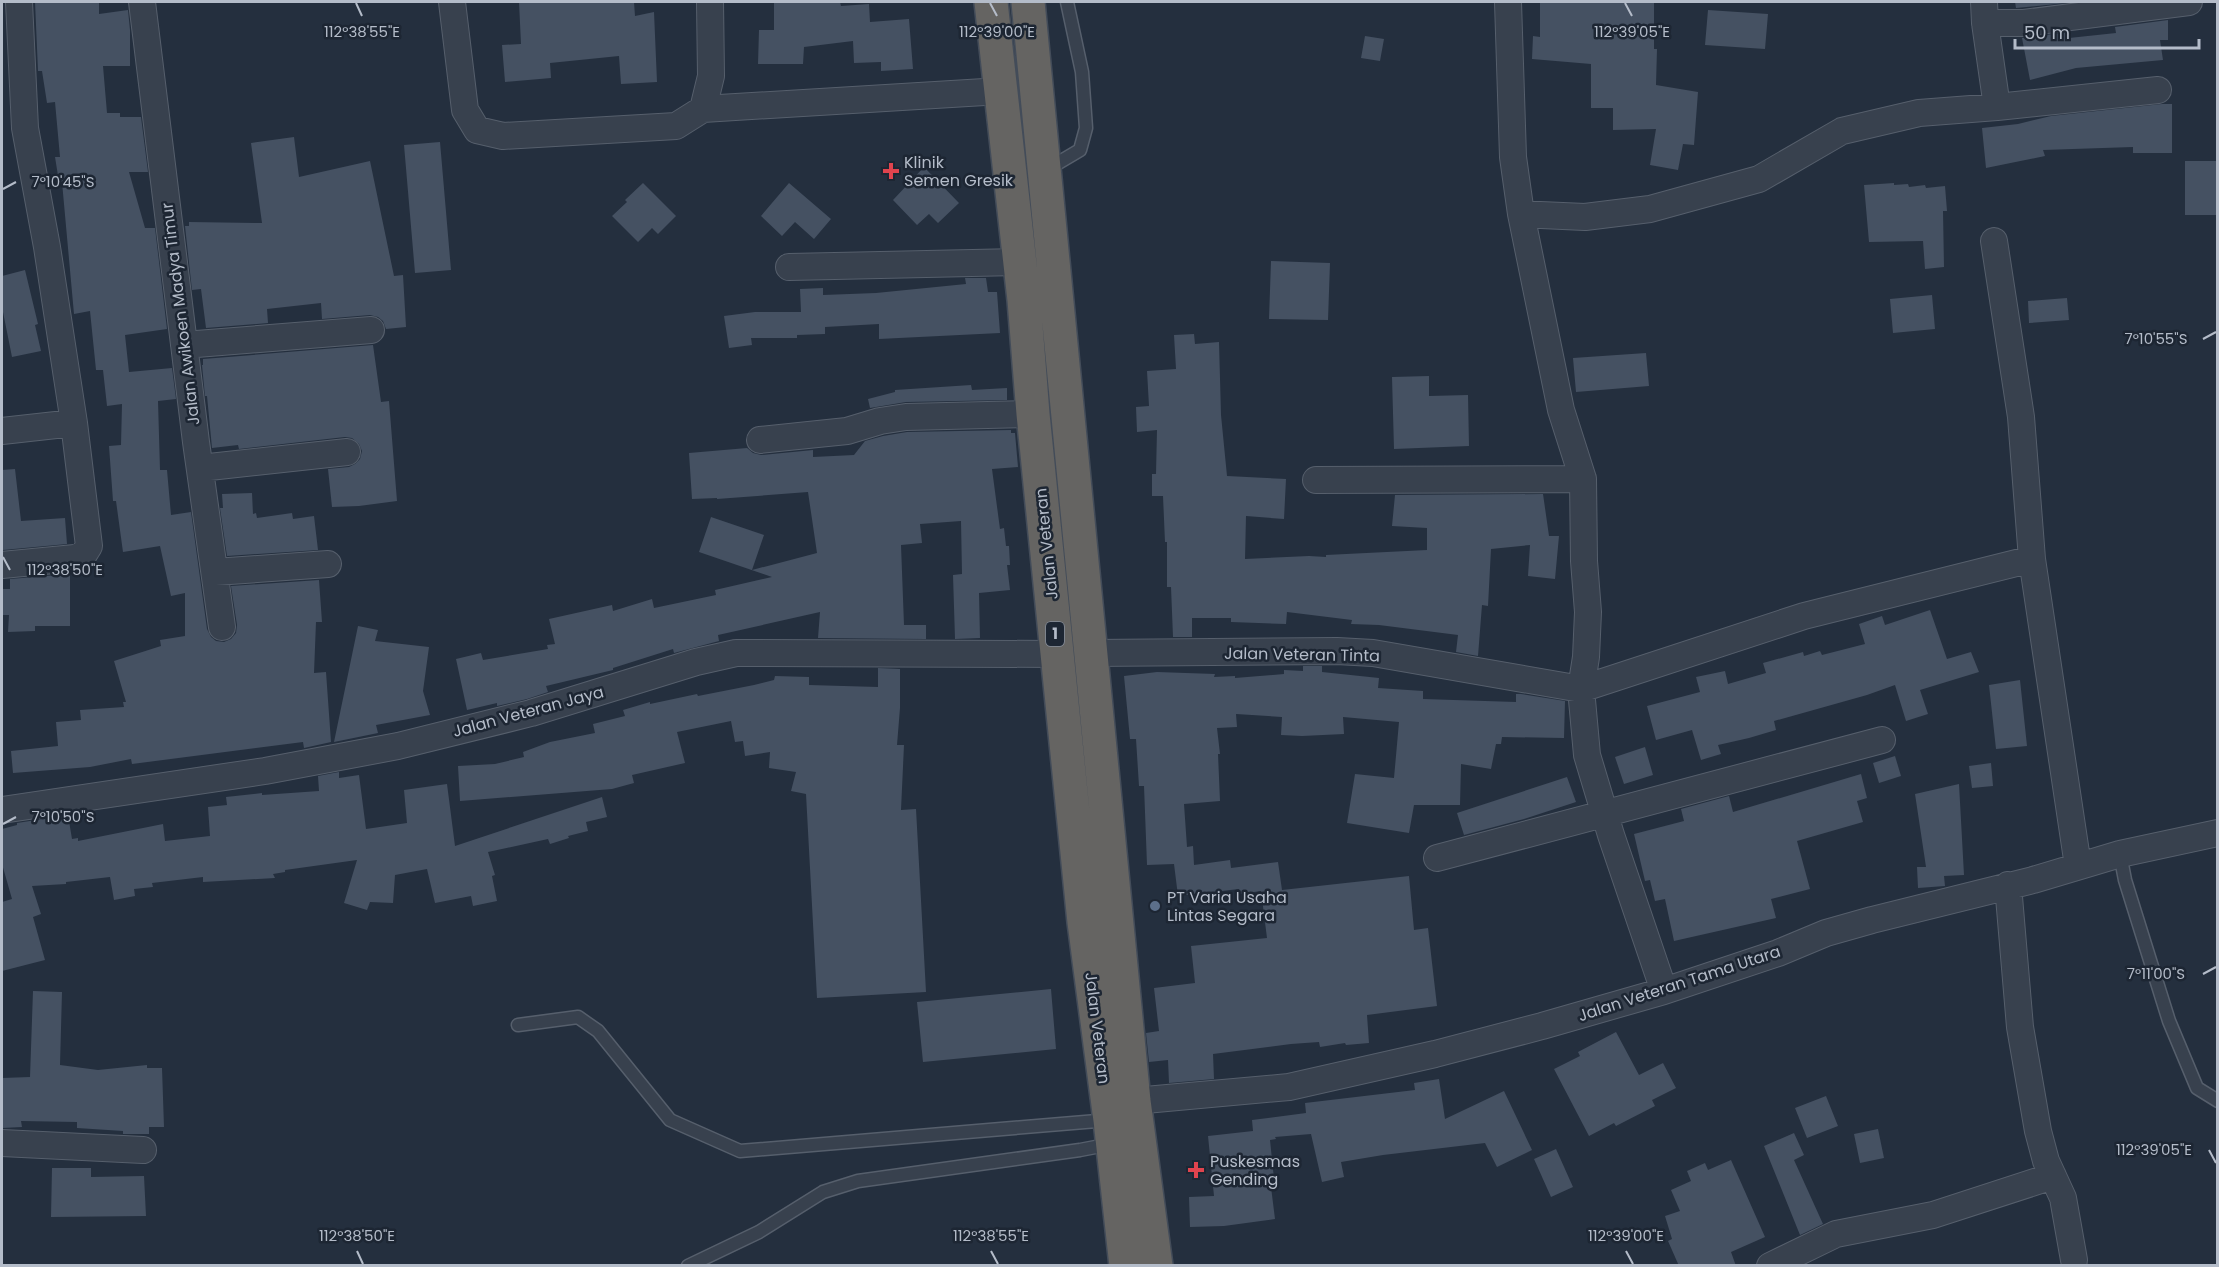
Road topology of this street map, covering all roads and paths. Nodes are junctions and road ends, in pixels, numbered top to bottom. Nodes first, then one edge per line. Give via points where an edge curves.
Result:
1 (19, 2) edge
2 (142, 2) edge
3 (452, 2) edge
4 (710, 2) edge
5 (991, 2) edge
6 (1028, 2) edge
7 (1067, 2) edge
8 (1508, 2) edge
9 (2189, 2) edge
10 (1985, 12) edge
11 (2158, 90) dead end
12 (1001, 91) junction
13 (1997, 107) junction
14 (703, 109) junction
15 (1045, 167) junction
16 (1521, 214) junction
17 (1994, 241) dead end
18 (1020, 262) junction
19 (789, 267) dead end
20 (371, 330) dead end
21 (184, 345) junction
22 (1032, 414) junction
23 (74, 423) junction
24 (2, 431) edge
25 (760, 440) dead end
26 (347, 452) dead end
27 (200, 468) junction
28 (1583, 479) junction
29 (1316, 480) dead end
30 (2032, 559) junction
31 (328, 564) dead end
32 (2, 565) edge
33 (215, 572) junction
34 (222, 627) dead end
35 (1092, 653) junction
36 (1057, 654) junction
37 (1581, 689) junction
38 (1882, 740) dead end
39 (2, 810) edge
40 (1605, 814) junction
41 (2217, 833) edge
42 (2120, 854) junction
43 (1437, 858) dead end
44 (2078, 866) junction
45 (2008, 885) junction
46 (1664, 991) junction
47 (518, 1025) dead end
48 (2217, 1101) edge
49 (1119, 1122) junction
50 (2, 1143) edge
51 (143, 1150) dead end
52 (2053, 1176) junction
53 (2074, 1260) dead end
54 (688, 1266) edge
55 (1126, 1266) edge
56 (1156, 1266) edge
57 (1770, 1266) edge

1 - 23 street via 25,128
2 - 21 street, Jalan Awikoen Madya Timur
3 - 14 street via 465,110 477,130 503,136 676,126
4 - 14 street via 711,76
5 - 12 highway, Jalan Veteran / 1
6 - 15 highway, Jalan Veteran / 1
7 - 15 lane via 1082,72 1086,128 1080,150
8 - 16 street via 1513,157
9 - 10 street via 2024,23
10 - 13 street
11 - 13 street
12 - 14 street
12 - 18 highway, Jalan Veteran / 1
13 - 16 street via 1919,113 1842,131 1759,179 1650,209 1585,217
15 - 35 highway, Jalan Veteran / 1
16 - 28 street via 1561,411
17 - 30 street via 2021,417
18 - 19 street
18 - 22 highway, Jalan Veteran / 1
20 - 21 street
21 - 27 street, Jalan Awikoen Madya Timur
22 - 25 street via 906,417 847,431
22 - 36 highway, Jalan Veteran / 1
23 - 24 street
23 - 32 street via 89,546 75,558
26 - 27 street
27 - 33 street, Jalan Awikoen Madya Timur
28 - 29 street
28 - 37 street via 1588,612
30 - 37 street via 1804,616
30 - 44 street
31 - 33 street
33 - 34 street, Jalan Awikoen Madya Timur
35 - 37 street, Jalan Veteran Tinta via 1373,653
35 - 49 highway, Jalan Veteran / 1
36 - 39 street, Jalan Veteran Jaya via 736,653 531,713 398,746 265,771
36 - 49 highway, Jalan Veteran / 1 via 1084,922
37 - 40 street via 1587,755
38 - 40 street
40 - 43 street
40 - 46 street
41 - 42 street, Jalan Veteran Tama Utara
42 - 44 street, Jalan Veteran Tama Utara
42 - 48 lane via 2169,1021 2197,1088
44 - 45 street, Jalan Veteran Tama Utara
45 - 46 street, Jalan Veteran Tama Utara via 1826,933
45 - 52 street via 2020,1027 2040,1140
46 - 49 street, Jalan Veteran Tama Utara via 1446,1051
47 - 49 lane via 578,1017 598,1031 670,1120 740,1151
49 - 54 lane via 1080,1150 858,1181 823,1192 759,1233
49 - 55 highway, Jalan Veteran / 1
49 - 56 highway, Jalan Veteran / 1
50 - 51 street
52 - 53 street via 2063,1198
52 - 57 street via 1933,1215 1836,1234

